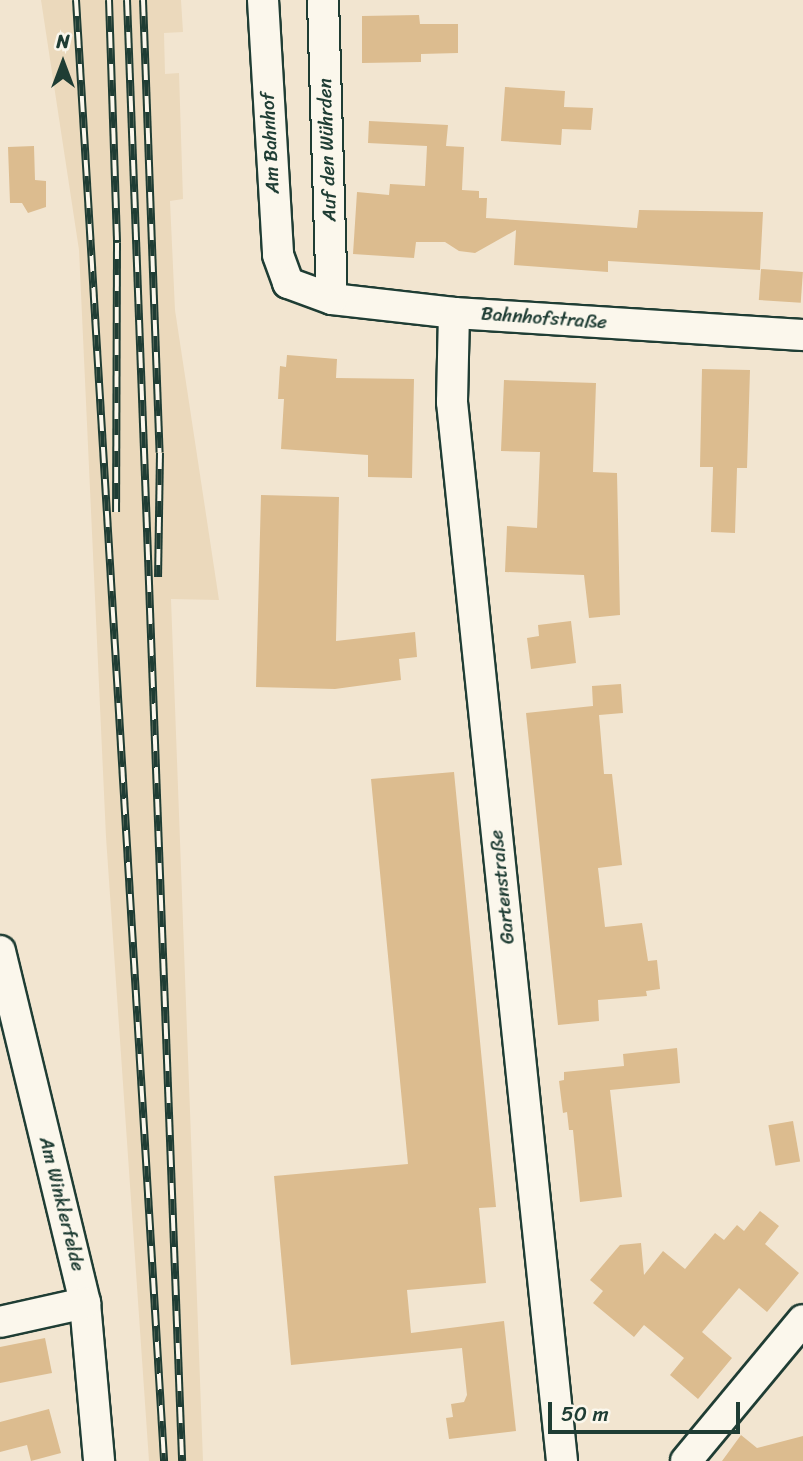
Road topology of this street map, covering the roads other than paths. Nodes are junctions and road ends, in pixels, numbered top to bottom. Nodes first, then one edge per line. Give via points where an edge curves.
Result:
1 (263, 0) edge
2 (323, 0) edge
3 (288, 284) joint
4 (332, 299) junction
5 (454, 313) junction
6 (803, 335) edge
7 (0, 951) edge
8 (85, 1303) junction
9 (803, 1320) edge
10 (0, 1322) edge
11 (99, 1461) edge
12 (562, 1461) edge
13 (685, 1461) edge

1 - 3 street, Am Bahnhof via 278,255
2 - 4 street, Auf den Wührden
3 - 4 street, Bahnhofstraße
4 - 5 street, Bahnhofstraße
5 - 6 street, Bahnhofstraße
5 - 12 street, Gartenstraße via 454,430
7 - 8 street, Am Winklerfelde
8 - 10 street
8 - 11 street, Am Winklerfelde
9 - 13 street

